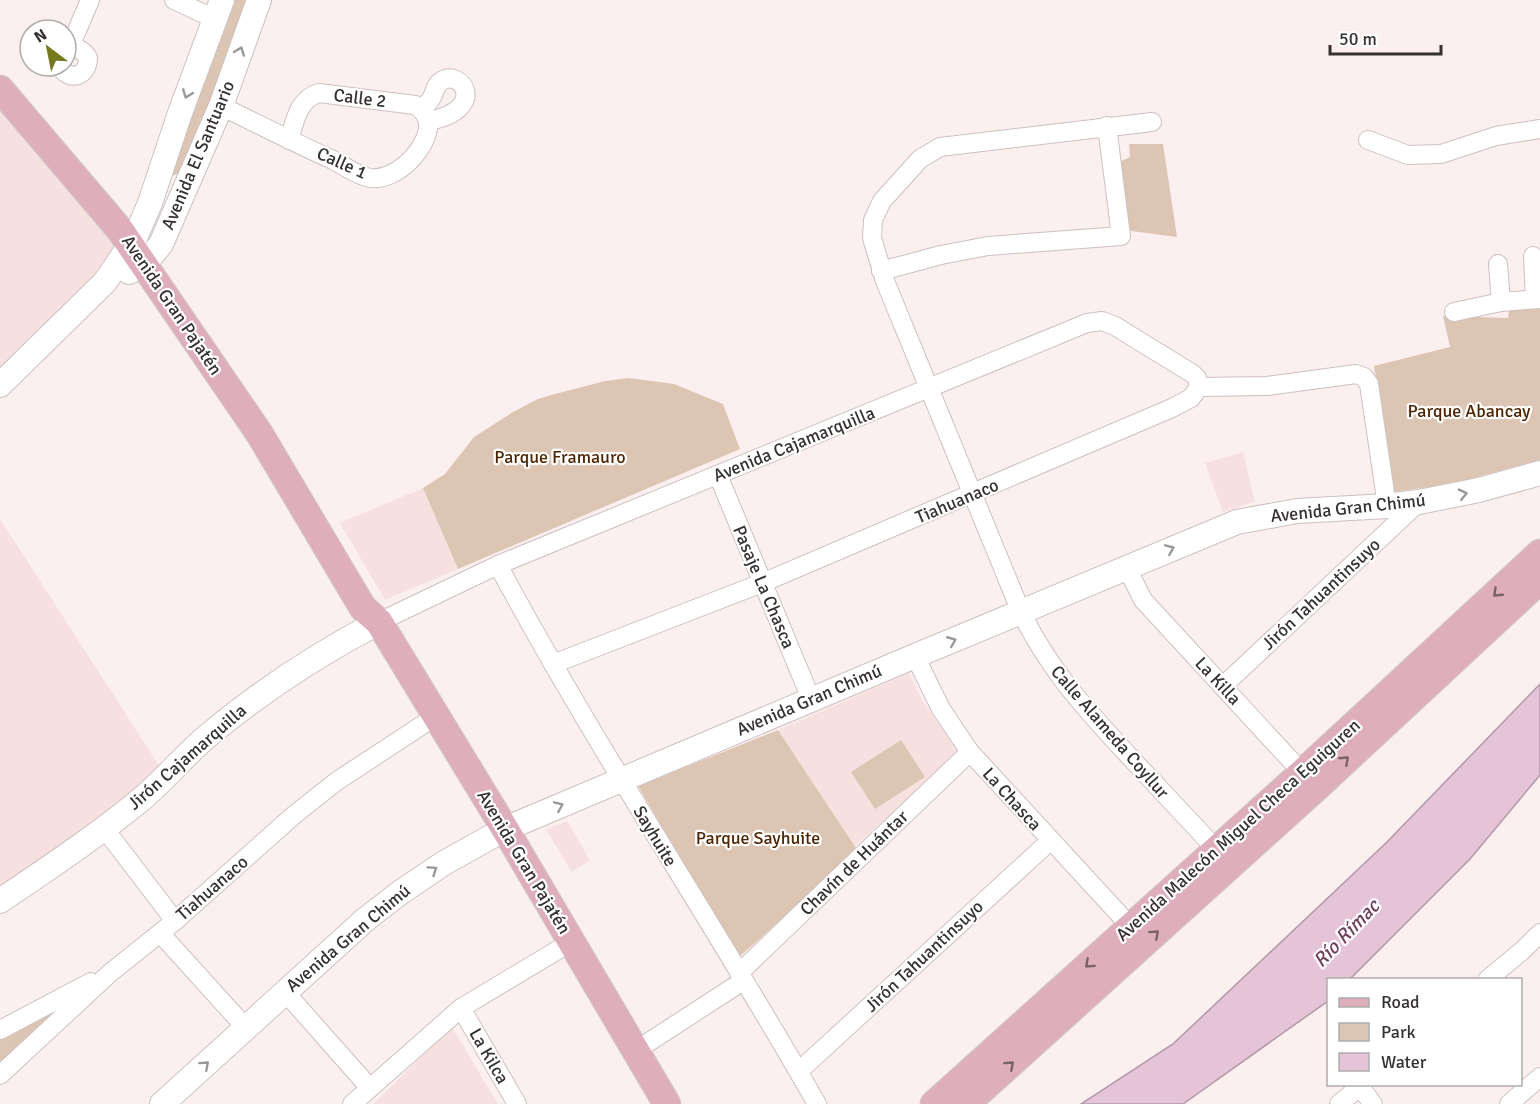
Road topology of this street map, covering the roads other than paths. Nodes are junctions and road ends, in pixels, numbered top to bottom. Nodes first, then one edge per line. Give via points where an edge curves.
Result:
1 (90, 0) edge
2 (174, 0) edge
3 (258, 0) edge
4 (219, 10) edge
5 (78, 27) edge
6 (78, 48) edge
7 (78, 75) edge
8 (0, 89) edge
9 (221, 106) junction
10 (425, 115) joint
11 (1152, 122) dead end
12 (1107, 126) junction
13 (1540, 129) edge
14 (289, 140) junction
15 (1368, 140) dead end
16 (136, 247) junction
17 (1533, 256) dead end
18 (1498, 264) dead end
19 (882, 271) junction
20 (1537, 299) edge
21 (1501, 302) junction
22 (1454, 312) dead end
23 (0, 385) edge
24 (1199, 387) junction
25 (929, 388) junction
26 (1540, 473) edge
27 (718, 475) junction
28 (972, 495) junction
29 (1419, 502) junction
30 (1387, 506) junction
31 (1540, 553) edge
32 (498, 565) junction
33 (1127, 568) junction
34 (1540, 580) edge
35 (762, 583) junction
36 (1021, 612) junction
37 (379, 622) junction
38 (915, 656) junction
39 (553, 664) junction
40 (1223, 686) junction
41 (811, 699) junction
42 (436, 716) junction
43 (970, 752) junction
44 (621, 780) junction
45 (1309, 780) junction
46 (104, 828) junction
47 (505, 829) junction
48 (1050, 841) junction
49 (1216, 849) junction
50 (0, 901) edge
51 (175, 921) junction
52 (1131, 927) junction
53 (160, 933) junction
54 (1540, 933) edge
55 (571, 942) junction
56 (110, 973) junction
57 (741, 977) junction
58 (1489, 978) edge
59 (285, 992) junction
60 (461, 1008) junction
61 (246, 1028) junction
62 (0, 1030) edge
63 (635, 1051) junction
64 (799, 1071) junction
65 (0, 1075) edge
66 (1540, 1077) edge
67 (1361, 1086) edge
68 (370, 1088) junction
69 (162, 1104) edge
70 (352, 1104) edge
71 (517, 1104) edge
72 (667, 1104) edge
73 (817, 1104) edge
74 (934, 1104) edge
75 (966, 1104) edge
76 (1339, 1104) edge
77 (1373, 1104) edge
78 (1509, 1104) edge

1 - 5 street
2 - 4 street
9 -> 3 street, Avenida El Santuario
4 -> 16 street, Avenida El Santuario
6 - 7 street via 88,58 87,68
8 - 16 main road, Avenida Gran Pajatén
9 - 14 street, Calle 1
9 - 16 street, Avenida El Santuario via 161,244
10 - 14 street, Calle 2 via 415,105 319,93 301,105
10 - 14 street, Calle 1 via 427,129 422,142 407,164 385,177 370,178
11 - 12 street, Calle Alameda Coyllur
12 - 19 street, Calle Alameda Coyllur via 940,147 920,159 882,201 873,220 872,238
12 - 19 street via 1121,236 988,246
13 - 15 street via 1496,136 1441,154 1407,155
16 - 23 street
16 - 37 main road, Avenida Gran Pajatén via 258,434 363,608
17 - 20 street
18 - 21 street
19 - 25 street, Calle Alameda Coyllur
20 - 21 street
21 - 22 street
24 - 25 street, Avenida Cajamarquilla via 1194,374 1102,321 1087,323
24 - 28 street, Tiahuanaco via 1191,398 1172,408
24 - 30 street via 1267,386 1356,374 1364,377 1369,384
25 - 27 street, Avenida Cajamarquilla
25 - 28 street, Calle Alameda Coyllur
29 -> 26 street, Avenida Gran Chimú
27 - 32 street, Avenida Cajamarquilla
27 - 35 street, Pasaje La Chasca
28 - 35 street, Tiahuanaco
28 - 36 street, Calle Alameda Coyllur
29 - 30 street, Avenida Gran Chimú
29 - 40 street, Jirón Tahuantinsuyo
33 -> 30 street, Avenida Gran Chimú via 1238,522 1297,511
31 -> 45 main road, Avenida Malecón Miguel Checa Eguiguren
32 - 37 street, Avenida Cajamarquilla
32 - 39 street, Sayhuite
33 - 36 street, Avenida Gran Chimú
33 - 40 street, La Killa via 1143,600
45 -> 34 main road, Avenida Malecón Miguel Checa Eguiguren
35 - 39 street, Tiahuanaco
35 - 41 street, Pasaje La Chasca
38 -> 36 street, Avenida Gran Chimú
36 - 49 street, Calle Alameda Coyllur via 1063,682
37 - 42 main road, Avenida Gran Pajatén
37 - 46 street, Jirón Cajamarquilla via 322,652 243,707
38 - 41 street, Avenida Gran Chimú
38 - 43 street, La Chasca via 940,709
39 - 44 street, Sayhuite
40 - 45 street, La Killa
41 - 44 street, Avenida Gran Chimú
42 - 47 main road, Avenida Gran Pajatén
42 - 51 street, Tiahuanaco via 337,781
43 - 48 street, La Chasca
43 - 57 street, Chavín de Huántar
47 -> 44 street, Avenida Gran Chimú
44 - 57 street, Sayhuite
45 - 49 main road, Avenida Malecón Miguel Checa Eguiguren
75 -> 45 main road, Avenida Malecón Miguel Checa Eguiguren
46 - 50 street, Jirón Cajamarquilla
46 - 51 street
47 - 55 main road, Avenida Gran Pajatén
59 -> 47 street, Avenida Gran Chimú via 400,892 444,862
48 - 52 street, La Chasca
48 - 64 street, Jirón Tahuantinsuyo
49 - 52 main road, Avenida Malecón Miguel Checa Eguiguren
51 - 53 street, Tiahuanaco
52 -> 74 main road, Avenida Malecón Miguel Checa Eguiguren
53 - 56 street, Tiahuanaco
53 - 61 street
54 - 58 street
55 - 60 street
55 - 63 main road, Avenida Gran Pajatén
56 - 62 street
56 - 65 street, Tiahuanaco
57 - 63 street, Chavín de Huántar
57 - 64 street, Sayhuite
59 - 61 street, Avenida Gran Chimú
59 - 68 street
60 - 68 street
60 - 71 street, La Kilca
69 -> 61 street, Avenida Gran Chimú
63 - 72 main road, Avenida Gran Pajatén
64 - 73 street, Sayhuite
66 - 78 street
67 - 76 street
67 - 77 street
68 - 70 street

